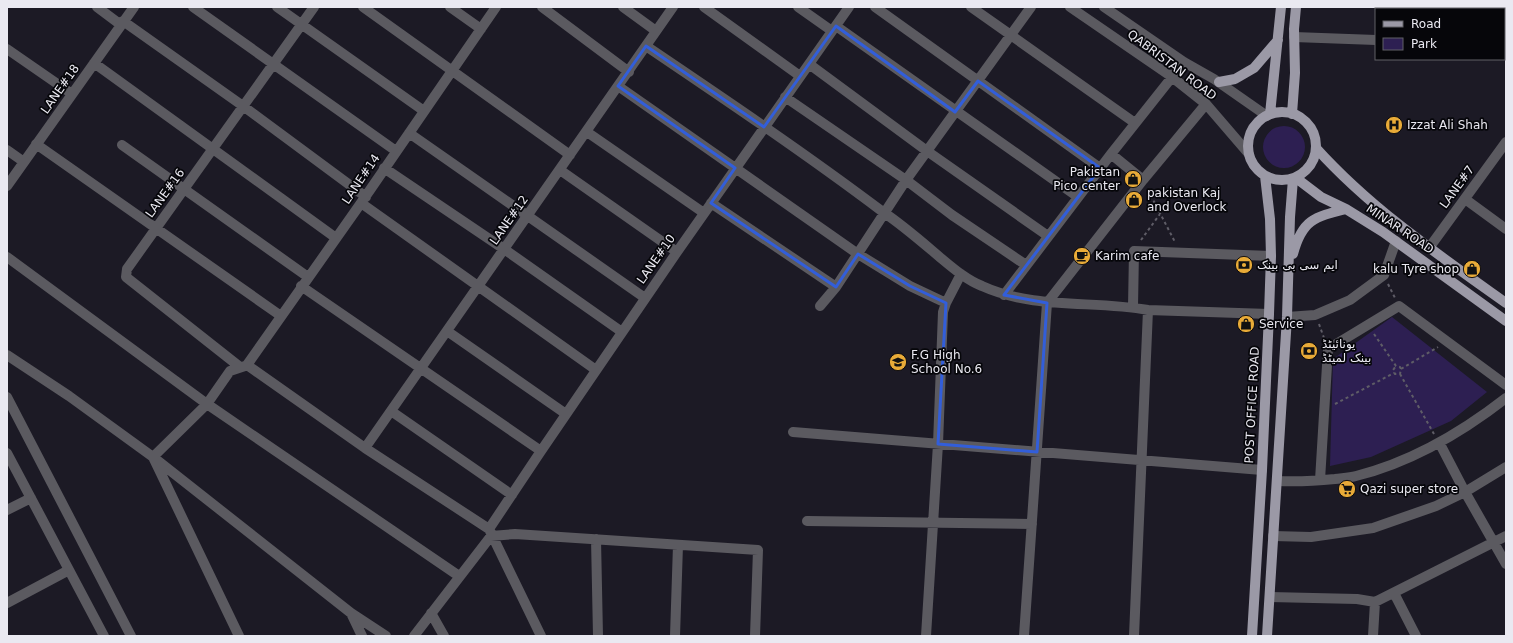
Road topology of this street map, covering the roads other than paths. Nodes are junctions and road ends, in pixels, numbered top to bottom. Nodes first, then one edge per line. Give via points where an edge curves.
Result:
1 (96, 7) edge
2 (134, 7) edge
3 (193, 7) edge
4 (277, 7) edge
5 (314, 7) edge
6 (363, 7) edge
7 (450, 7) edge
8 (496, 7) edge
9 (542, 7) edge
10 (623, 7) edge
11 (673, 7) edge
12 (704, 7) edge
13 (798, 7) edge
14 (850, 7) edge
15 (875, 7) edge
16 (971, 7) edge
17 (1031, 7) edge
18 (1070, 7) edge
19 (1104, 7) edge
20 (1282, 7) edge
21 (1296, 7) edge
22 (122, 23) junction
23 (302, 25) junction
24 (481, 29) junction
25 (834, 29) junction
26 (656, 31) junction
27 (1506, 34) edge
28 (1010, 36) junction
29 (1294, 37) junction
30 (1278, 40) junction
31 (1375, 40) edge
32 (1505, 43) edge
33 (646, 46) junction
34 (7, 48) edge
35 (94, 62) junction
36 (1184, 62) junction
37 (274, 64) junction
38 (809, 64) junction
39 (452, 71) junction
40 (629, 72) junction
41 (800, 76) junction
42 (1172, 77) junction
43 (978, 80) junction
44 (1219, 82) junction
45 (618, 86) junction
46 (72, 94) junction
47 (785, 97) junction
48 (1206, 104) junction
49 (243, 106) junction
50 (424, 111) junction
51 (955, 112) junction
52 (1292, 114) junction
53 (1268, 115) junction
54 (1135, 123) junction
55 (764, 126) junction
56 (587, 132) junction
57 (409, 133) junction
58 (1506, 142) edge
59 (36, 144) junction
60 (122, 145) dead end
61 (1316, 148) junction
62 (213, 149) junction
63 (7, 150) edge
64 (396, 151) junction
65 (927, 151) junction
66 (1111, 154) junction
67 (1249, 154) junction
68 (1502, 154) edge
69 (570, 155) junction
70 (24, 162) junction
71 (384, 168) junction
72 (735, 168) junction
73 (1100, 168) junction
74 (560, 170) junction
75 (1265, 176) junction
76 (1294, 178) junction
77 (906, 180) junction
78 (1143, 180) junction
79 (7, 186) edge
80 (185, 188) junction
81 (1078, 197) junction
82 (1464, 199) junction
83 (363, 200) junction
84 (711, 202) junction
85 (1346, 209) junction
86 (884, 212) junction
87 (704, 213) junction
88 (528, 216) junction
89 (1392, 220) junction
90 (156, 228) junction
91 (1506, 229) edge
92 (1383, 232) junction
93 (1048, 236) junction
94 (336, 238) junction
95 (1396, 241) junction
96 (1429, 248) junction
97 (504, 249) junction
98 (677, 252) junction
99 (858, 254) junction
100 (1271, 256) junction
101 (7, 257) edge
102 (1026, 266) junction
103 (1289, 267) junction
104 (961, 274) junction
105 (308, 277) junction
106 (302, 286) junction
107 (479, 286) junction
108 (836, 287) junction
109 (1004, 294) junction
110 (645, 298) junction
111 (946, 303) junction
112 (1047, 303) junction
113 (1506, 303) edge
114 (820, 306) dead end
115 (1132, 307) junction
116 (1148, 310) junction
117 (1269, 314) junction
118 (281, 316) junction
119 (1287, 317) junction
120 (1506, 321) edge
121 (447, 331) junction
122 (622, 332) junction
123 (7, 355) edge
124 (243, 366) junction
125 (421, 369) junction
126 (596, 370) junction
127 (1506, 385) edge
128 (7, 397) edge
129 (1506, 398) edge
130 (207, 404) junction
131 (391, 411) junction
132 (566, 414) junction
133 (793, 432) dead end
134 (938, 444) junction
135 (1440, 444) junction
136 (365, 448) junction
137 (540, 451) junction
138 (1037, 452) junction
139 (7, 453) edge
140 (153, 457) junction
141 (1142, 460) junction
142 (1506, 467) edge
143 (1262, 470) junction
144 (1320, 480) junction
145 (1277, 481) junction
146 (1465, 492) junction
147 (512, 495) junction
148 (31, 498) junction
149 (7, 510) edge
150 (807, 521) dead end
151 (933, 522) junction
152 (1032, 524) junction
153 (490, 533) junction
154 (1273, 536) junction
155 (1506, 536) edge
156 (596, 539) junction
157 (1495, 543) junction
158 (678, 545) junction
159 (1506, 564) edge
160 (69, 570) junction
161 (459, 576) junction
162 (1394, 593) junction
163 (1270, 597) junction
164 (1375, 602) junction
165 (7, 603) edge
166 (351, 613) junction
167 (432, 613) junction
168 (104, 636) edge
169 (131, 636) edge
170 (239, 636) edge
171 (362, 636) edge
172 (386, 636) edge
173 (414, 636) edge
174 (444, 636) edge
175 (541, 636) edge
176 (598, 636) edge
177 (675, 636) edge
178 (755, 636) edge
179 (926, 636) edge
180 (1024, 636) edge
181 (1134, 636) edge
182 (1252, 636) edge
183 (1268, 636) edge
184 (1373, 636) edge
185 (1416, 636) edge

1 - 22 street
2 - 22 street, LANE#18
3 - 37 street
4 - 23 street
5 - 23 street, LANE#16
6 - 39 street
7 - 24 street
8 - 24 street, LANE#14
9 - 40 street
10 - 26 street
11 - 26 street, LANE#12
12 - 41 street
13 - 25 street
14 - 25 street, LANE#10
15 - 43 street
16 - 28 street
17 - 28 street
18 - 42 street, QABRISTAN ROAD
19 - 36 street, QABRISTAN ROAD
20 - 30 main road
21 - 29 main road
22 - 35 street, LANE#18
22 - 49 street
23 - 37 street, LANE#16
23 - 50 street
24 - 39 street, LANE#14
25 - 38 street, LANE#10
25 - 51 street
26 - 33 street, LANE#12
27 - 32 street
28 - 43 street
28 - 54 street
29 - 31 street
29 - 52 main road
30 - 44 main road via 1254,68 1235,79
30 - 53 main road
33 - 40 street, LANE#12
33 - 55 street
34 - 46 street
35 - 46 street, LANE#18
35 - 62 street
36 - 42 street
36 - 44 street, QABRISTAN ROAD
37 - 49 street, LANE#16
37 - 64 street
38 - 41 street, LANE#10
38 - 65 street
39 - 50 street, LANE#14
39 - 69 street
40 - 45 street, LANE#12
41 - 47 street, LANE#10
42 - 48 street, QABRISTAN ROAD
42 - 54 street
43 - 51 street
43 - 73 street
44 - 53 street, QABRISTAN ROAD
45 - 56 street, LANE#12
45 - 72 street
46 - 59 street, LANE#18
47 - 55 street, LANE#10
47 - 77 street
48 - 67 street, QABRISTAN ROAD
48 - 78 street
49 - 62 street, LANE#16
49 - 83 street
50 - 57 street, LANE#14
51 - 65 street
51 - 81 street
52 - 53 main road via 1283,112
52 - 61 main road via 1300,117 1312,131
53 - 67 main road via 1255,126 1249,139
54 - 66 street
55 - 72 street, LANE#10
55 - 86 street
56 - 69 street, LANE#12
56 - 87 street
57 - 64 street, LANE#14
57 - 88 street
58 - 68 street, LANE#7
59 - 70 street, LANE#18
59 - 90 street
60 - 80 street
61 - 76 main road via 1311,164
61 - 89 main road, MINAR ROAD via 1335,169
62 - 80 street, LANE#16
62 - 94 street
63 - 70 street
64 - 71 street, LANE#14
65 - 77 street
65 - 93 street
66 - 73 street
66 - 78 street
67 - 75 main road via 1254,166
68 - 82 street, LANE#7
69 - 74 street, LANE#12
70 - 79 street, LANE#18
71 - 83 street, LANE#14
71 - 97 street
72 - 84 street, LANE#10
72 - 99 street
73 - 81 street
74 - 88 street, LANE#12
74 - 98 street
75 - 76 main road via 1278,180
75 - 100 main road, POST OFFICE ROAD
76 - 85 main road, MINAR ROAD via 1321,197
76 - 103 main road
77 - 86 street
77 - 102 street
78 - 112 street
80 - 90 street, LANE#16
80 - 105 street
81 - 93 street
82 - 91 street
82 - 96 street, LANE#7
83 - 94 street, LANE#14
83 - 107 street
84 - 87 street, LANE#10
84 - 108 street
85 - 92 main road, MINAR ROAD
85 - 103 main road via 1320,216 1310,222 1301,232
86 - 99 street
86 - 104 street
87 - 98 street, LANE#10
88 - 97 street, LANE#12
88 - 110 street
89 - 92 main road
89 - 96 main road, MINAR ROAD
90 - 118 street
90 - 124 street, LANE#16 via 127,269 126,277
92 - 95 main road, MINAR ROAD
93 - 102 street
94 - 105 street, LANE#14
95 - 119 street via 1384,274 1350,300 1315,315
95 - 120 main road, MINAR ROAD
96 - 113 main road, MINAR ROAD
97 - 107 street, LANE#12
97 - 122 street
98 - 110 street, LANE#10
99 - 108 street
99 - 111 street via 910,286
100 - 115 street via 1134,251
100 - 117 main road, POST OFFICE ROAD
101 - 130 street
102 - 109 street
103 - 119 main road
104 - 109 street via 981,286
104 - 111 street
105 - 106 street, LANE#14
106 - 118 street, LANE#14
106 - 125 street
107 - 121 street, LANE#12
107 - 126 street
108 - 114 street
109 - 112 street
110 - 122 street, LANE#10
111 - 134 street via 943,312
112 - 115 street
112 - 138 street
115 - 116 street
116 - 117 street
116 - 141 street
117 - 143 main road, POST OFFICE ROAD
118 - 124 street, LANE#14
119 - 145 main road
121 - 125 street, LANE#12
121 - 132 street
122 - 126 street, LANE#10
123 - 140 street
124 - 130 street, LANE#14 via 230,371
124 - 136 street
125 - 131 street, LANE#12
125 - 137 street
126 - 132 street, LANE#10
127 - 144 street via 1399,306 1328,349
128 - 169 street
129 - 135 street via 1488,413
130 - 140 street, LANE#14
130 - 161 street
131 - 136 street, LANE#12
131 - 147 street
132 - 137 street, LANE#10
133 - 134 street
134 - 138 street
134 - 151 street
135 - 144 street via 1396,464 1355,477
135 - 146 street
136 - 153 street
137 - 147 street, LANE#10
138 - 141 street
138 - 152 street
139 - 148 street
140 - 166 street
140 - 170 street
141 - 143 street
141 - 181 street
142 - 146 street
143 - 182 main road, POST OFFICE ROAD
144 - 145 street
145 - 154 main road
146 - 154 street via 1436,506 1373,528 1311,537
146 - 157 street
147 - 153 street, LANE#10
148 - 149 street
148 - 160 street
150 - 151 street
151 - 152 street
151 - 179 street
152 - 180 street
153 - 156 street
153 - 161 street, LANE#10
153 - 175 street
154 - 163 main road
155 - 157 street
156 - 158 street
156 - 176 street
157 - 159 street
157 - 162 street
158 - 177 street
158 - 178 street via 758,550
160 - 165 street
160 - 168 street
161 - 167 street, LANE#10
162 - 164 street
162 - 185 street
163 - 164 street via 1357,599
163 - 183 main road
164 - 184 street
166 - 171 street
166 - 172 street
167 - 173 street, LANE#10
167 - 174 street

